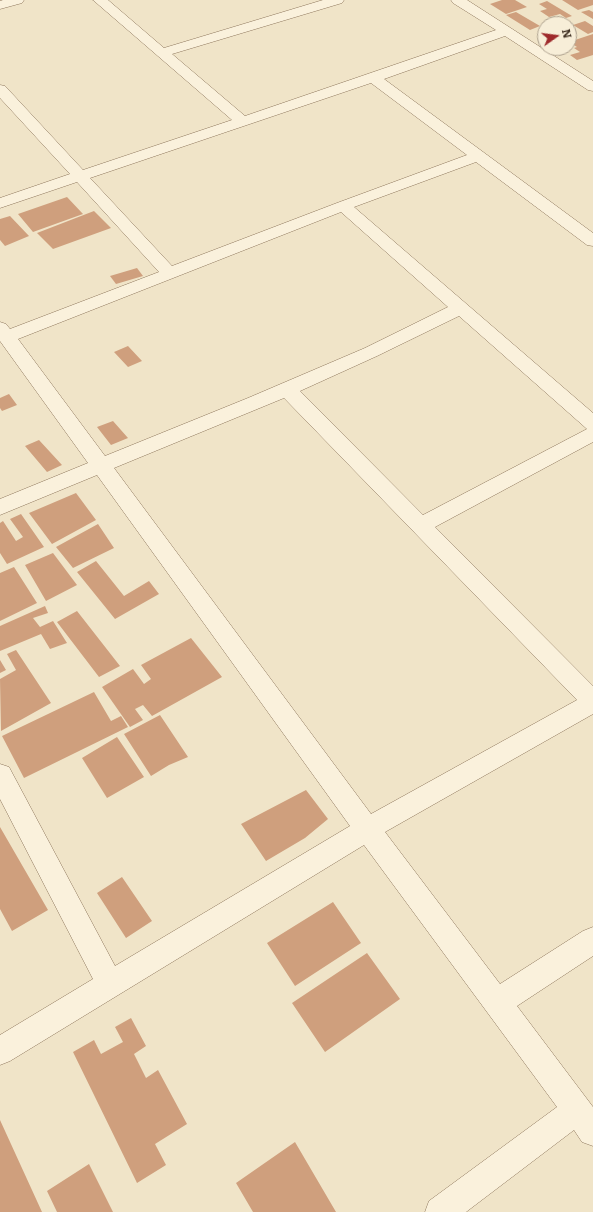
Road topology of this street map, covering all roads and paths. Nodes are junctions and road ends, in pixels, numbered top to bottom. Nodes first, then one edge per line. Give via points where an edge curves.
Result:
1 (17, 0) edge
2 (100, 0) edge
3 (336, 0) edge
4 (458, 0) edge
5 (0, 4) edge
6 (506, 31) junction
7 (161, 53) junction
8 (373, 78) junction
9 (593, 87) edge
10 (1, 92) edge
11 (243, 122) junction
12 (478, 156) junction
13 (81, 176) junction
14 (0, 203) edge
15 (343, 206) junction
16 (593, 241) edge
17 (170, 274) junction
18 (461, 308) junction
19 (3, 332) edge
20 (287, 389) junction
21 (593, 424) edge
22 (593, 434) edge
23 (100, 465) junction
24 (0, 507) edge
25 (422, 525) junction
26 (593, 701) edge
27 (0, 775) edge
28 (367, 829) junction
29 (593, 940) edge
30 (110, 984) junction
31 (498, 1002) junction
32 (0, 1051) edge
33 (585, 1120) edge
34 (440, 1212) edge

1 - 5 street
2 - 7 street
3 - 7 street
4 - 6 street
6 - 8 street
6 - 9 street
7 - 11 street
8 - 11 street
8 - 12 street
10 - 13 street
11 - 13 street
12 - 15 street
12 - 16 street
13 - 14 street
13 - 17 street
15 - 17 street
15 - 18 street
17 - 19 street
18 - 20 street
18 - 21 street
19 - 23 street
20 - 23 street
20 - 25 street
22 - 25 street
23 - 24 street
23 - 28 street
25 - 26 street
26 - 28 street
27 - 30 street
28 - 30 street
28 - 31 street
29 - 31 street
30 - 32 street
31 - 33 street
33 - 34 street

